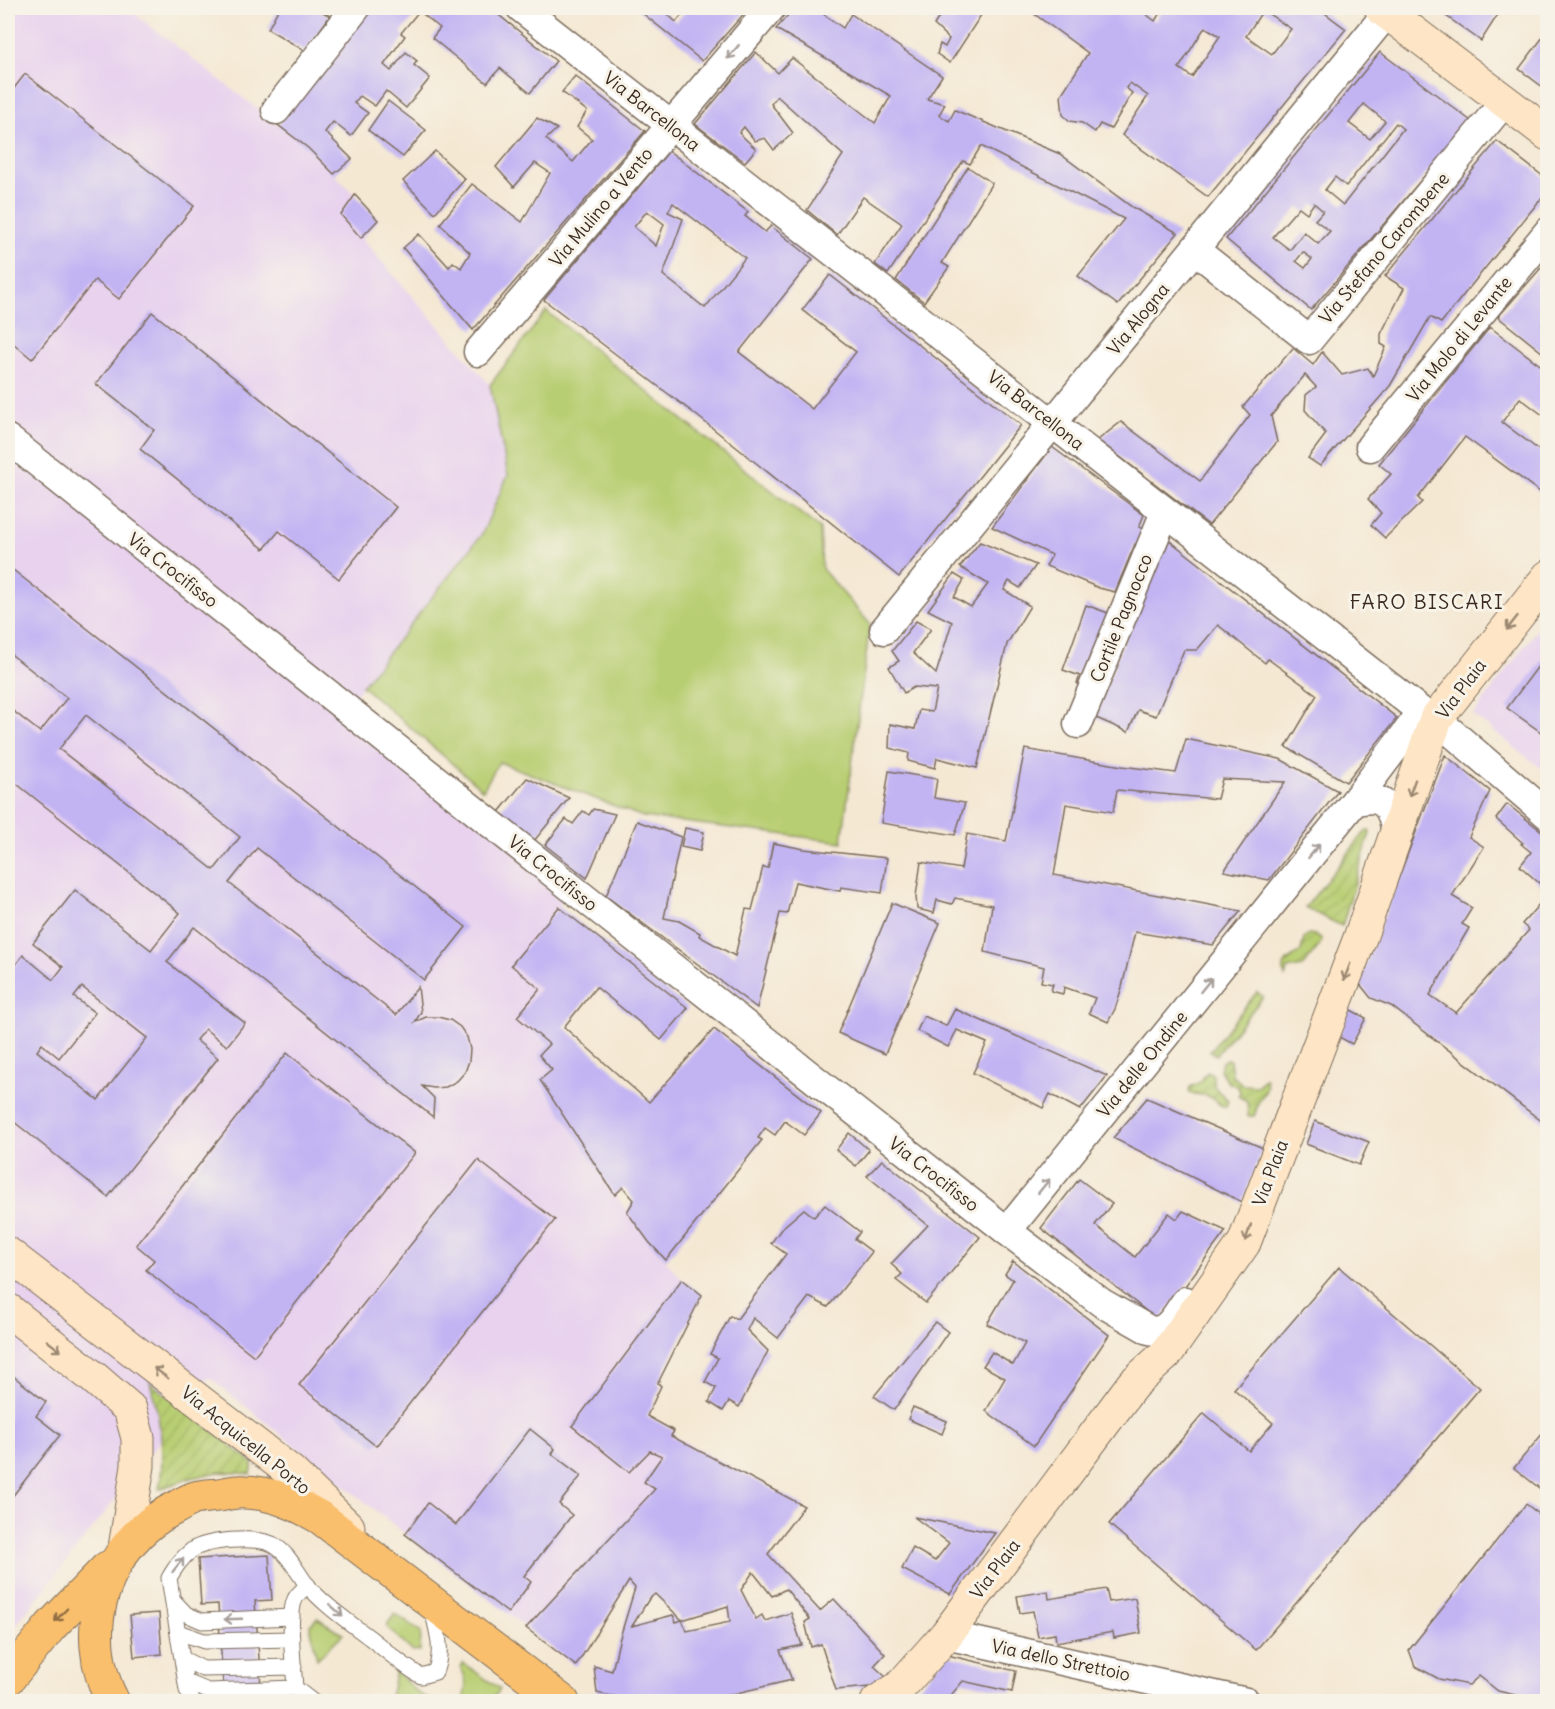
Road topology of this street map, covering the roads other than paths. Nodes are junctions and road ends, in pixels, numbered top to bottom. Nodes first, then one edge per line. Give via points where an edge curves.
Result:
1 (356, 8) edge
2 (521, 8) edge
3 (771, 8) edge
4 (1386, 9) edge
5 (1505, 101) junction
6 (276, 110) dead end
7 (670, 126) junction
8 (1548, 134) edge
9 (1548, 232) edge
10 (1195, 250) junction
11 (478, 352) dead end
12 (1053, 423) junction
13 (8, 439) edge
14 (1370, 447) dead end
15 (1165, 512) junction
16 (1548, 577) edge
17 (884, 630) dead end
18 (1429, 716) junction
19 (1078, 724) dead end
20 (1354, 802) junction
21 (1548, 815) edge
22 (1396, 832) junction
23 (1007, 1231) junction
24 (8, 1254) edge
25 (1225, 1271) junction
26 (1102, 1303) junction
27 (8, 1310) edge
28 (1133, 1384) junction
29 (121, 1553) junction
30 (397, 1575) junction
31 (308, 1586) junction
32 (173, 1599) junction
33 (430, 1600) junction
34 (292, 1617) junction
35 (178, 1632) junction
36 (946, 1635) junction
37 (292, 1639) junction
38 (183, 1659) junction
39 (294, 1667) junction
40 (8, 1679) edge
41 (186, 1682) junction
42 (295, 1688) junction
43 (553, 1699) edge
44 (113, 1701) edge
45 (193, 1701) edge
46 (313, 1701) edge
47 (878, 1701) edge
48 (1246, 1701) edge

1 - 6 street
2 - 7 street, Via Barcellona
3 -> 7 street, Via Mulino a Vento
4 - 5 street
4 - 10 street, Via Alogna
5 - 8 street
5 - 10 street, Via Stefano Carombene via 1309,340
7 - 11 street, Via Mulino a Vento
7 - 12 street, Via Barcellona
9 - 14 street, Via Molo di Levante
10 - 12 street, Via Alogna
12 - 15 street, Via Barcellona
12 - 17 street, Via Alogna
13 - 23 street, Via Crocifisso
15 - 18 street, Via Barcellona
15 - 19 street, Cortile Pagnocco
16 -> 18 street, Via Plaia
18 - 20 street, Via delle Ondine
18 - 21 street, Via Barcellona
18 -> 22 street, Via Plaia
20 - 22 street via 1379,800 1393,816
23 -> 20 street, Via delle Ondine
22 -> 25 street, Via Plaia via 1360,938 1244,1243
23 - 26 street, Via Crocifisso
30 -> 24 street, Via Acquicella Porto via 291,1472
25 - 26 street via 1202,1281 1165,1329 1157,1332
25 - 28 street, Via Plaia via 1166,1354
26 - 28 street via 1143,1349
27 -> 29 street via 130,1409 138,1438 138,1466
28 - 36 street, Via Plaia
29 - 30 main road via 156,1517 195,1498 243,1492 295,1503
29 -> 40 main road via 51,1626
29 - 44 main road via 104,1584 97,1609 96,1648
30 - 33 main road, Via Acquicella Porto
32 -> 31 lane via 169,1578 176,1564 193,1550 212,1543 242,1540 271,1544 290,1559
31 -> 33 lane via 421,1676 435,1672 439,1662 440,1646
31 - 34 lane via 295,1599
34 -> 32 lane via 202,1621 186,1614
32 - 35 lane
33 - 43 main road, Via Acquicella Porto
34 - 37 lane
35 - 37 lane via 204,1641
35 - 38 lane
36 - 47 street, Via Plaia via 899,1688
36 - 48 street, Via dello Strettoio
37 - 39 lane
38 - 39 lane via 203,1669
38 - 41 lane
39 - 42 lane
41 - 42 lane via 208,1691
41 - 45 lane
42 - 46 lane

